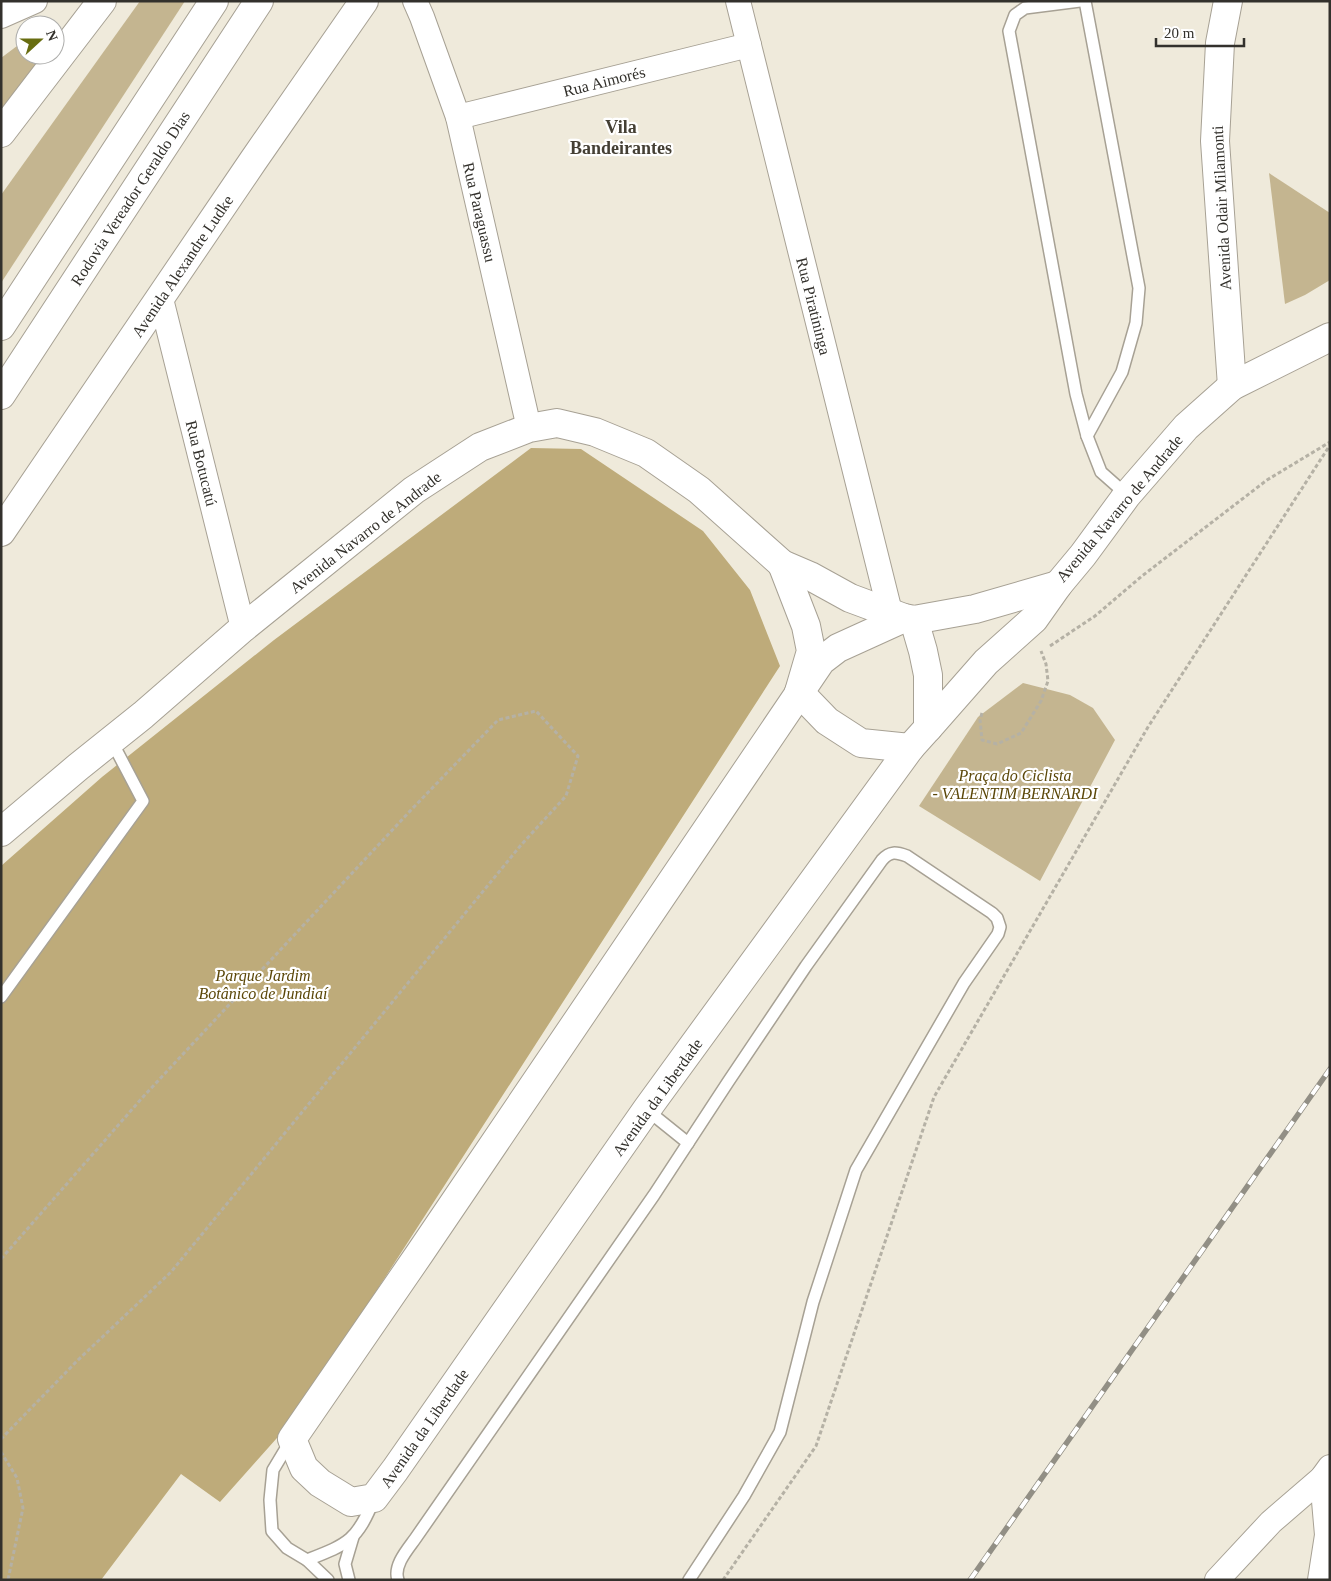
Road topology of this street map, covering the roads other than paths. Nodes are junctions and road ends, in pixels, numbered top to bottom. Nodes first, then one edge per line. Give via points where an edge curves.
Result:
1 (35, 1) edge
2 (102, 1) edge
3 (214, 1) edge
4 (259, 1) edge
5 (364, 1) edge
6 (415, 1) edge
7 (738, 1) edge
8 (1080, 1) edge
9 (1085, 1) edge
10 (1228, 1) edge
11 (1, 16) edge
12 (750, 45) junction
13 (458, 117) junction
14 (1, 133) edge
15 (160, 299) junction
16 (1, 326) edge
17 (1330, 337) edge
18 (1232, 386) junction
19 (1, 396) edge
20 (529, 428) junction
21 (1087, 436) junction
22 (1127, 495) junction
23 (1, 532) edge
24 (782, 564) junction
25 (1058, 585) junction
26 (903, 617) junction
27 (243, 628) junction
28 (799, 692) junction
29 (919, 738) junction
30 (111, 740) junction
31 (1, 832) edge
32 (1, 997) edge
33 (647, 1110) junction
34 (688, 1143) junction
35 (292, 1439) junction
36 (1326, 1473) edge
37 (374, 1498) junction
38 (353, 1537) junction
39 (307, 1560) junction
40 (328, 1580) edge
41 (349, 1580) edge
42 (398, 1580) edge
43 (689, 1580) edge
44 (1217, 1580) edge
45 (1320, 1580) edge

1 - 11 street
2 - 14 main road
3 - 16 main road
4 - 19 main road, Rodovia Vereador Geraldo Dias
5 - 15 main road, Avenida Alexandre Ludke
6 - 13 street, Rua Paraguassu
7 - 12 street, Rua Piratininga
8 - 21 lane via 1025,8 1015,15 1009,30 1076,394
9 - 21 lane via 1139,288 1136,323 1122,372
10 - 18 main road, Avenida Odair Milamonti via 1220,43 1215,141
12 - 13 street, Rua Aimorés
12 - 26 street, Rua Piratininga
13 - 20 street, Rua Paraguassu
15 - 23 main road, Avenida Alexandre Ludke
15 - 27 street, Rua Botucatú
17 - 18 main road, Avenida Navarro de Andrade
18 - 22 main road, Avenida Navarro de Andrade via 1186,427
20 - 24 main road, Avenida Navarro de Andrade via 557,423 595,432 646,453 699,490
20 - 27 main road, Avenida Navarro de Andrade via 480,448 414,490
21 - 22 lane via 1101,472
22 - 25 main road, Avenida Navarro de Andrade
24 - 26 main road, Avenida Navarro de Andrade via 850,598
24 - 28 main road via 806,626 811,651
25 - 26 main road, Avenida Navarro de Andrade via 975,609
25 - 29 main road, Avenida da Liberdade via 1034,619 986,662
26 - 28 main road via 838,648 821,661
26 - 29 main road via 923,651 928,675
27 - 30 main road, Avenida Navarro de Andrade
28 - 29 main road via 827,721 861,743
28 - 35 main road
29 - 33 main road, Avenida da Liberdade
30 - 31 main road, Avenida Navarro de Andrade
30 - 32 lane via 143,801
33 - 34 lane
33 - 37 main road, Avenida da Liberdade
34 - 42 lane via 414,1539 400,1562 396,1575
34 - 43 lane via 806,966 887,855 896,852 907,856 997,918 998,934 964,983 856,1170 813,1302 780,1432 744,1496
35 - 37 main road, Avenida da Liberdade via 304,1468 320,1483 351,1502
35 - 39 lane via 273,1470 272,1530 287,1548
36 - 44 street via 1271,1522
36 - 45 street via 1326,1535
37 - 38 lane via 364,1522
38 - 39 lane via 338,1548
38 - 41 lane via 345,1564
39 - 40 lane

